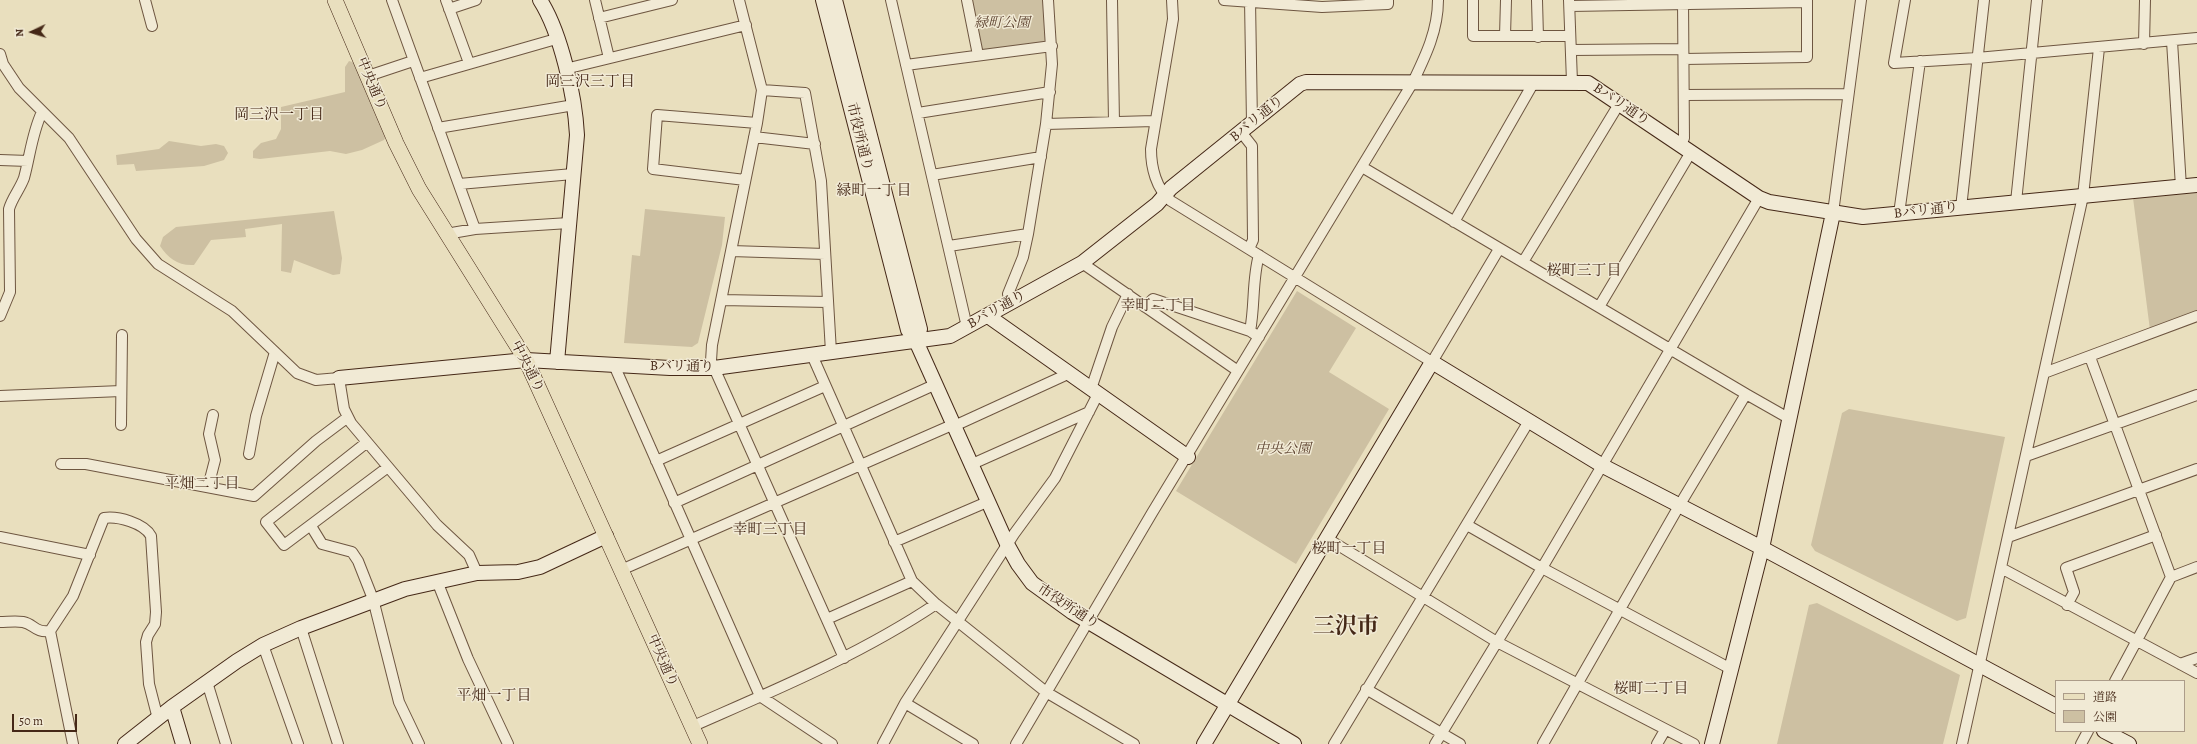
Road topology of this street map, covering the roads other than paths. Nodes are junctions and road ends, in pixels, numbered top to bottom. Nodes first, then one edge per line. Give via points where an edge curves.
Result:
1 (145, 0) edge
2 (335, 0) edge
3 (392, 0) edge
4 (476, 0) edge
5 (540, 0) edge
6 (595, 0) edge
7 (669, 0) edge
8 (739, 0) edge
9 (824, 0) edge
10 (835, 0) edge
11 (890, 0) edge
12 (967, 0) edge
13 (1048, 0) edge
14 (1112, 0) edge
15 (1172, 0) edge
16 (1224, 0) edge
17 (1388, 0) edge
18 (1438, 0) edge
19 (1473, 0) edge
20 (1506, 0) edge
21 (1536, 0) edge
22 (1861, 0) edge
23 (1905, 0) edge
24 (1984, 0) edge
25 (2037, 0) edge
26 (2145, 0) edge
27 (1250, 1) edge
28 (1807, 1) edge
29 (1683, 2) edge
30 (1570, 3) edge
31 (447, 4) edge
32 (599, 18) junction
33 (746, 25) junction
34 (152, 26) dead end
35 (1505, 36) junction
36 (1570, 36) junction
37 (1538, 37) junction
38 (2197, 38) edge
39 (556, 39) junction
40 (2172, 41) junction
41 (2144, 44) junction
42 (1052, 46) junction
43 (2099, 48) junction
44 (1571, 50) junction
45 (2032, 53) junction
46 (0, 54) edge
47 (1684, 54) junction
48 (978, 55) junction
49 (609, 58) junction
50 (1977, 58) junction
51 (413, 61) junction
52 (1920, 61) junction
53 (469, 63) junction
54 (906, 65) junction
55 (565, 69) junction
56 (368, 76) junction
57 (420, 78) junction
58 (1413, 82) junction
59 (1534, 82) junction
60 (1572, 82) junction
61 (762, 90) junction
62 (1050, 92) junction
63 (1847, 94) junction
64 (1684, 95) junction
65 (1619, 104) junction
66 (574, 105) junction
67 (42, 112) junction
68 (918, 113) junction
69 (1154, 121) junction
70 (1114, 122) junction
71 (757, 123) junction
72 (1046, 124) junction
73 (1247, 127) junction
74 (438, 128) junction
75 (754, 137) junction
76 (815, 144) junction
77 (1686, 148) junction
78 (1041, 157) junction
79 (0, 160) edge
80 (28, 161) junction
81 (1362, 167) junction
82 (573, 174) junction
83 (932, 175) junction
84 (746, 180) junction
85 (459, 184) junction
86 (2197, 185) edge
87 (2182, 187) junction
88 (1165, 196) junction
89 (2083, 196) junction
90 (1759, 198) junction
91 (2016, 202) junction
92 (1961, 208) junction
93 (1833, 213) junction
94 (1899, 214) junction
95 (1454, 222) junction
96 (569, 223) junction
97 (475, 229) junction
98 (446, 234) junction
99 (1028, 234) junction
100 (949, 246) junction
101 (5, 248) edge
102 (1249, 249) junction
103 (1499, 249) junction
104 (731, 251) junction
105 (825, 254) junction
106 (1259, 255) junction
107 (1523, 262) junction
108 (1082, 263) junction
109 (1296, 277) junction
110 (1128, 294) junction
111 (721, 300) junction
112 (828, 302) junction
113 (1010, 303) junction
114 (1145, 307) junction
115 (1599, 307) junction
116 (0, 316) edge
117 (988, 316) junction
118 (2197, 316) edge
119 (967, 327) junction
120 (1255, 334) junction
121 (122, 335) dead end
122 (916, 341) junction
123 (1670, 349) junction
124 (275, 352) junction
125 (831, 352) junction
126 (812, 355) junction
127 (2090, 357) junction
128 (526, 360) junction
129 (557, 362) junction
130 (1432, 362) junction
131 (614, 365) junction
132 (714, 368) junction
133 (1238, 371) junction
134 (1070, 373) junction
135 (2044, 373) junction
136 (339, 378) junction
137 (825, 386) junction
138 (934, 386) junction
139 (121, 391) junction
140 (1095, 391) junction
141 (1746, 394) junction
142 (2197, 395) edge
143 (0, 396) edge
144 (1089, 412) junction
145 (213, 415) dead end
146 (348, 417) junction
147 (1790, 419) junction
148 (1529, 421) junction
149 (740, 424) junction
150 (121, 425) dead end
151 (2116, 425) junction
152 (952, 426) junction
153 (843, 427) junction
154 (366, 443) junction
155 (249, 454) dead end
156 (1188, 456) junction
157 (2026, 456) junction
158 (656, 461) junction
159 (61, 464) dead end
160 (758, 465) junction
161 (970, 465) junction
162 (860, 466) junction
163 (1603, 466) junction
164 (388, 468) junction
165 (2197, 469) edge
166 (208, 487) junction
167 (2139, 490) junction
168 (775, 502) junction
169 (987, 502) junction
170 (674, 503) junction
171 (1679, 506) junction
172 (1467, 525) junction
173 (311, 526) junction
174 (2156, 535) junction
175 (606, 536) junction
176 (0, 537) edge
177 (2008, 537) junction
178 (1328, 539) junction
179 (690, 540) junction
180 (894, 542) junction
181 (1008, 546) junction
182 (1762, 548) junction
183 (90, 555) junction
184 (2197, 567) edge
185 (1542, 568) junction
186 (2001, 568) junction
187 (621, 570) junction
188 (478, 573) junction
189 (2171, 577) junction
190 (437, 581) junction
191 (912, 582) junction
192 (1422, 598) junction
193 (373, 599) junction
194 (936, 604) junction
195 (2067, 605) junction
196 (1620, 610) junction
197 (827, 620) junction
198 (0, 622) edge
199 (958, 622) junction
200 (1089, 622) junction
201 (301, 628) junction
202 (50, 632) junction
203 (2137, 641) junction
204 (1497, 642) junction
205 (263, 645) junction
206 (844, 658) junction
207 (2197, 658) edge
208 (1980, 664) junction
209 (2180, 664) junction
210 (1730, 669) junction
211 (2197, 673) edge
212 (2116, 680) edge
213 (208, 682) junction
214 (1578, 684) junction
215 (1366, 689) junction
216 (1046, 692) junction
217 (760, 696) junction
218 (905, 704) junction
219 (1228, 704) junction
220 (2055, 705) edge
221 (172, 707) junction
222 (158, 719) junction
223 (691, 727) junction
224 (1665, 730) junction
225 (2087, 732) edge
226 (2106, 732) edge
227 (1441, 733) junction
228 (73, 744) edge
229 (125, 744) edge
230 (183, 744) edge
231 (226, 744) edge
232 (298, 744) edge
233 (338, 744) edge
234 (419, 744) edge
235 (508, 744) edge
236 (700, 744) edge
237 (832, 744) edge
238 (883, 744) edge
239 (973, 744) edge
240 (1016, 744) edge
241 (1134, 744) edge
242 (1204, 744) edge
243 (1294, 744) edge
244 (1334, 744) edge
245 (1435, 744) edge
246 (1460, 744) edge
247 (1543, 744) edge
248 (1657, 744) edge
249 (1694, 744) edge
250 (1712, 744) edge
251 (1962, 744) edge
252 (2081, 744) edge
253 (2129, 744) edge

1 - 34 street
2 - 56 main road, 中央通り
3 - 51 street
4 - 31 street
5 - 39 street
6 - 32 street
7 - 32 street
8 - 33 street
9 - 122 street, 市役所通り via 908,330
10 - 122 street, 市役所通り via 920,328
11 - 54 street
12 - 48 street
13 - 42 street
14 - 70 street
15 - 69 street via 1173,19
16 - 27 street
17 - 27 street via 1388,4 1322,7
18 - 58 street via 1436,25 1430,47
19 - 35 street via 1473,36
20 - 35 street
21 - 37 street
22 - 63 street
23 - 52 street via 1894,63
24 - 50 street
25 - 45 street
26 - 41 street
27 - 73 street
28 - 29 street
28 - 47 street via 1807,57
29 - 30 street
29 - 47 street
30 - 36 street
31 - 53 street
32 - 49 street
33 - 49 street
33 - 61 street
35 - 37 street
36 - 37 street
36 - 44 street
38 - 40 street
39 - 53 street
39 - 55 street
40 - 41 street
40 - 87 street
41 - 43 street
42 - 48 street
42 - 62 street
43 - 45 street
43 - 89 street
44 - 47 street
44 - 60 street
45 - 50 street
45 - 91 street
46 - 67 street via 15,83
47 - 64 street
48 - 54 street
49 - 55 street
50 - 52 street
50 - 92 street
51 - 56 street
51 - 57 street
52 - 94 street
53 - 57 street
54 - 68 street
55 - 66 street
56 - 98 main road, 中央通り via 396,143
57 - 74 street
58 - 59 street, Bバリ通り
58 - 73 street, Bバリ通り via 1306,82 1300,84
58 - 81 street
59 - 60 street, Bバリ通り
59 - 95 street
60 - 65 street, Bバリ通り via 1588,83
61 - 71 street
61 - 76 street via 805,93
62 - 68 street
62 - 72 street
63 - 64 street
63 - 93 street
64 - 77 street
65 - 77 street, Bバリ通り
65 - 107 street
66 - 74 street
66 - 82 street via 577,135
67 - 80 street via 35,126
67 - 124 street via 69,138 136,239 158,264 232,312
68 - 83 street
69 - 70 street
69 - 88 street via 1151,162
70 - 72 street
71 - 75 street
71 - 84 street via 657,115 653,169
72 - 78 street
73 - 88 street, Bバリ通り
73 - 102 street via 1252,146 1253,240
74 - 85 street
75 - 76 street
75 - 84 street
76 - 105 street via 821,181
77 - 90 street, Bバリ通り
77 - 115 street
78 - 83 street
78 - 99 street
79 - 80 street
80 - 101 street via 23,181 12,198 9,209
81 - 95 street
81 - 109 street
82 - 85 street
82 - 96 street
83 - 100 street
84 - 104 street
85 - 97 street
86 - 87 street, Bバリ通り
87 - 89 street, Bバリ通り
88 - 102 street
88 - 108 street, Bバリ通り
89 - 91 street, Bバリ通り
89 - 135 street
90 - 93 street, Bバリ通り
90 - 123 street
91 - 92 street, Bバリ通り
92 - 94 street, Bバリ通り
93 - 94 street, Bバリ通り via 1863,217
93 - 147 street
95 - 103 street
96 - 97 street
96 - 129 street
97 - 98 street
98 - 128 main road, 中央通り
99 - 100 street
99 - 113 street via 1023,257 1008,294
100 - 119 street
101 - 116 street via 10,292
102 - 106 street
103 - 107 street
103 - 130 street
104 - 105 street
104 - 111 street
105 - 112 street
106 - 109 street
106 - 120 street via 1255,267
107 - 115 street
108 - 110 street
108 - 113 street, Bバリ通り
109 - 120 street
109 - 130 street
110 - 114 street
110 - 140 street via 1112,327
111 - 112 street
111 - 132 street via 712,345 711,361
112 - 125 street
113 - 117 street, Bバリ通り
114 - 120 street via 1154,300
114 - 133 street
115 - 123 street
117 - 119 street, Bバリ通り
117 - 134 street
118 - 127 street
119 - 122 street, Bバリ通り via 950,336
120 - 133 street
121 - 139 street
122 - 125 street, Bバリ通り
122 - 138 street, 市役所通り
123 - 141 street
123 - 163 street
124 - 136 street via 297,373 306,377 316,380
124 - 155 street via 256,416
125 - 126 street, Bバリ通り
126 - 132 street, Bバリ通り
126 - 137 street
127 - 135 street
127 - 151 street
128 - 129 street, Bバリ通り
128 - 136 street, Bバリ通り
128 - 175 main road, 中央通り
129 - 131 street, Bバリ通り
130 - 148 street
130 - 178 street
131 - 132 street, Bバリ通り
131 - 158 street
132 - 149 street
133 - 156 street
134 - 140 street
134 - 152 street
135 - 157 street
136 - 146 street via 340,394
137 - 149 street
137 - 153 street
138 - 152 street, 市役所通り
138 - 153 street
139 - 143 street
139 - 150 street
140 - 144 street
140 - 156 street
141 - 147 street
141 - 171 street
142 - 151 street
144 - 161 street
144 - 181 street via 1055,478
145 - 166 street via 209,434 215,460
146 - 154 street
146 - 166 street via 316,441 254,496
147 - 182 street
148 - 163 street
148 - 172 street
149 - 158 street
149 - 160 street
151 - 157 street
151 - 167 street
152 - 161 street, 市役所通り
152 - 162 street
153 - 160 street
153 - 162 street
154 - 164 street
154 - 173 street via 266,522 284,545
156 - 200 street
157 - 177 street
158 - 170 street
159 - 166 street via 86,464
160 - 168 street
160 - 170 street
161 - 169 street, 市役所通り
162 - 168 street
162 - 180 street
163 - 171 street
163 - 185 street
164 - 173 street
164 - 188 street via 437,525 469,555
165 - 167 street
167 - 174 street
167 - 177 street
168 - 179 street
168 - 197 street
169 - 180 street
169 - 181 street, 市役所通り
170 - 179 street
171 - 182 street
171 - 196 street
172 - 185 street
172 - 192 street
173 - 193 street via 322,544 352,552
174 - 189 street
174 - 195 street via 2066,568 2074,592
175 - 187 main road, 中央通り
175 - 188 street via 540,567 518,572
176 - 183 street
177 - 186 street
178 - 192 street
178 - 219 street
179 - 187 street
179 - 217 street
180 - 191 street
181 - 199 street
181 - 200 street, 市役所通り via 1032,583
182 - 208 street
182 - 210 street
183 - 202 street via 73,596
183 - 222 street via 104,518 112,517 130,522 148,531 151,536 156,612 155,624 146,642 149,684
184 - 189 street
185 - 196 street
185 - 204 street
186 - 195 street
186 - 208 street
187 - 223 main road, 中央通り
188 - 190 street
189 - 203 street
190 - 193 street
190 - 235 street via 468,659
191 - 194 street
191 - 197 street
192 - 204 street
192 - 215 street
193 - 201 street via 352,610
193 - 234 street via 399,702
194 - 199 street
194 - 206 street via 894,632
195 - 203 street
196 - 210 street
196 - 214 street
197 - 206 street
198 - 202 street via 25,622 35,630
199 - 216 street
199 - 218 street
200 - 216 street
200 - 219 street, 市役所通り
201 - 205 street
201 - 233 street
202 - 228 street
203 - 209 street
203 - 212 street
204 - 214 street
204 - 227 street
205 - 213 street
205 - 232 street
206 - 217 street
207 - 209 street
208 - 220 street
208 - 251 street
209 - 211 street
210 - 250 street
213 - 221 street
213 - 231 street
214 - 224 street
214 - 247 street
215 - 227 street
215 - 244 street
216 - 240 street
216 - 241 street
217 - 223 street
217 - 237 street
218 - 238 street
218 - 239 street
219 - 242 street
219 - 243 street, 市役所通り
221 - 222 street
221 - 230 street
222 - 229 street
223 - 236 main road, 中央通り
224 - 248 street
224 - 249 street
225 - 252 street
226 - 253 street
227 - 245 street
227 - 246 street

